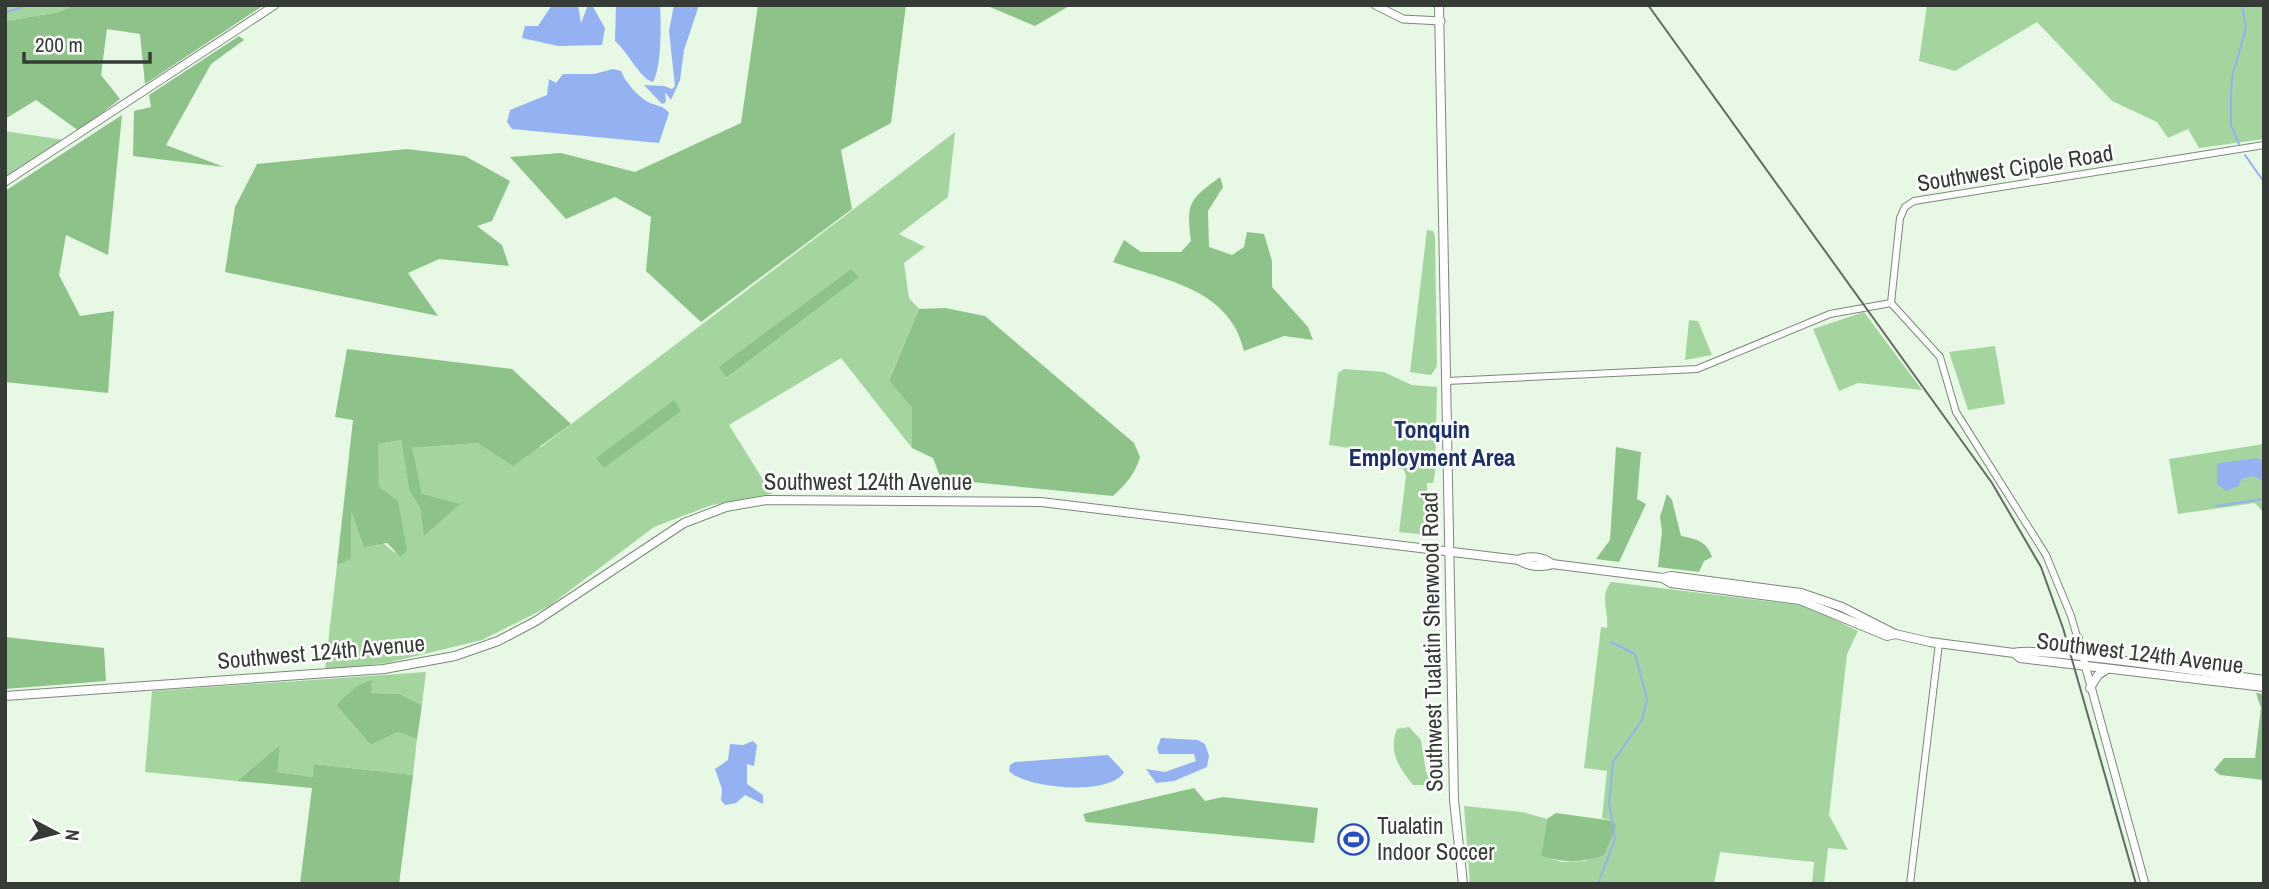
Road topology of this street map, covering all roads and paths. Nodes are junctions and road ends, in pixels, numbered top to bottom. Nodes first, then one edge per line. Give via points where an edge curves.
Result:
1 (275, 5) edge
2 (1375, 5) edge
3 (1441, 5) edge
4 (1441, 22) junction
5 (2264, 145) edge
6 (5, 183) edge
7 (1891, 303) junction
8 (1447, 381) junction
9 (1450, 552) junction
10 (2078, 638) junction
11 (1939, 643) junction
12 (2014, 653) junction
13 (2062, 654) junction
14 (2083, 657) junction
15 (2085, 666) junction
16 (2107, 669) junction
17 (2264, 680) edge
18 (2264, 687) edge
19 (2090, 688) junction
20 (5, 695) edge
21 (1462, 884) edge
22 (1910, 884) edge
23 (2145, 884) edge

1 - 6 main road
2 - 4 main road via 1403,19
3 - 4 main road, Southwest Tualatin Sherwood Road
4 - 8 main road, Southwest Tualatin Sherwood Road
5 - 7 street, Southwest Cipole Road via 1911,202 1900,218
7 - 8 street via 1830,314 1697,369
7 - 10 street via 1940,357 1956,412 2039,541
8 - 9 main road, Southwest Tualatin Sherwood Road
9 - 11 main road, Southwest 124th Avenue via 1546,567 1676,576 1801,593 1833,603 1895,634
9 - 20 main road, Southwest 124th Avenue via 1075,505 775,499 726,507 684,523 536,621 455,656 384,669
9 - 21 main road, Southwest Tualatin Sherwood Road via 1454,800
10 - 13 main road
10 - 14 street
11 - 12 main road, Southwest 124th Avenue
11 - 22 street
12 - 13 main road, Southwest 124th Avenue via 2021,649
12 - 15 main road, Southwest 124th Avenue via 2020,658
13 - 14 main road, Southwest 124th Avenue
14 - 15 main road
14 - 17 main road, Southwest 124th Avenue
15 - 16 main road, Southwest 124th Avenue
15 - 19 main road
16 - 18 main road, Southwest 124th Avenue
16 - 19 main road
19 - 23 main road

